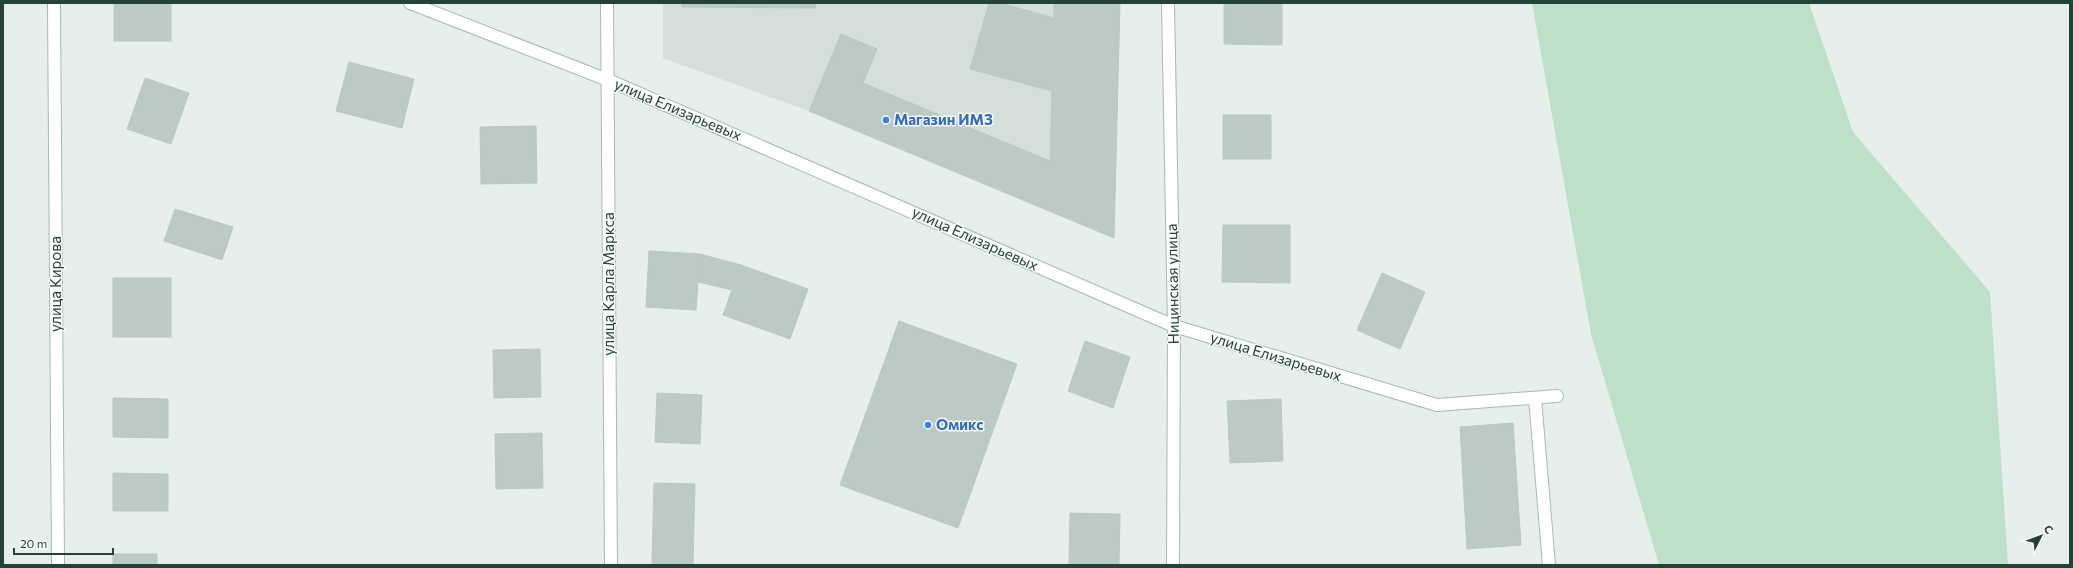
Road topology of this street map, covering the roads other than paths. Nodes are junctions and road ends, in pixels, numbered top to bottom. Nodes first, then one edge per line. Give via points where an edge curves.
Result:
1 (54, 3) edge
2 (410, 3) edge
3 (607, 3) edge
4 (1168, 3) edge
5 (608, 80) junction
6 (1174, 326) junction
7 (1558, 396) dead end
8 (1535, 398) junction
9 (58, 565) edge
10 (611, 565) edge
11 (1173, 565) edge
12 (1549, 565) edge

1 - 9 street, улица Кирова
2 - 5 street, улица Елизарьевых
3 - 5 street, улица Карла Маркса
4 - 6 street, Ницинская улица
5 - 6 street, улица Елизарьевых
5 - 10 street, улица Карла Маркса
6 - 8 street, улица Елизарьевых via 1437,405
6 - 11 street, Ницинская улица
7 - 8 street, улица Елизарьевых
8 - 12 street

